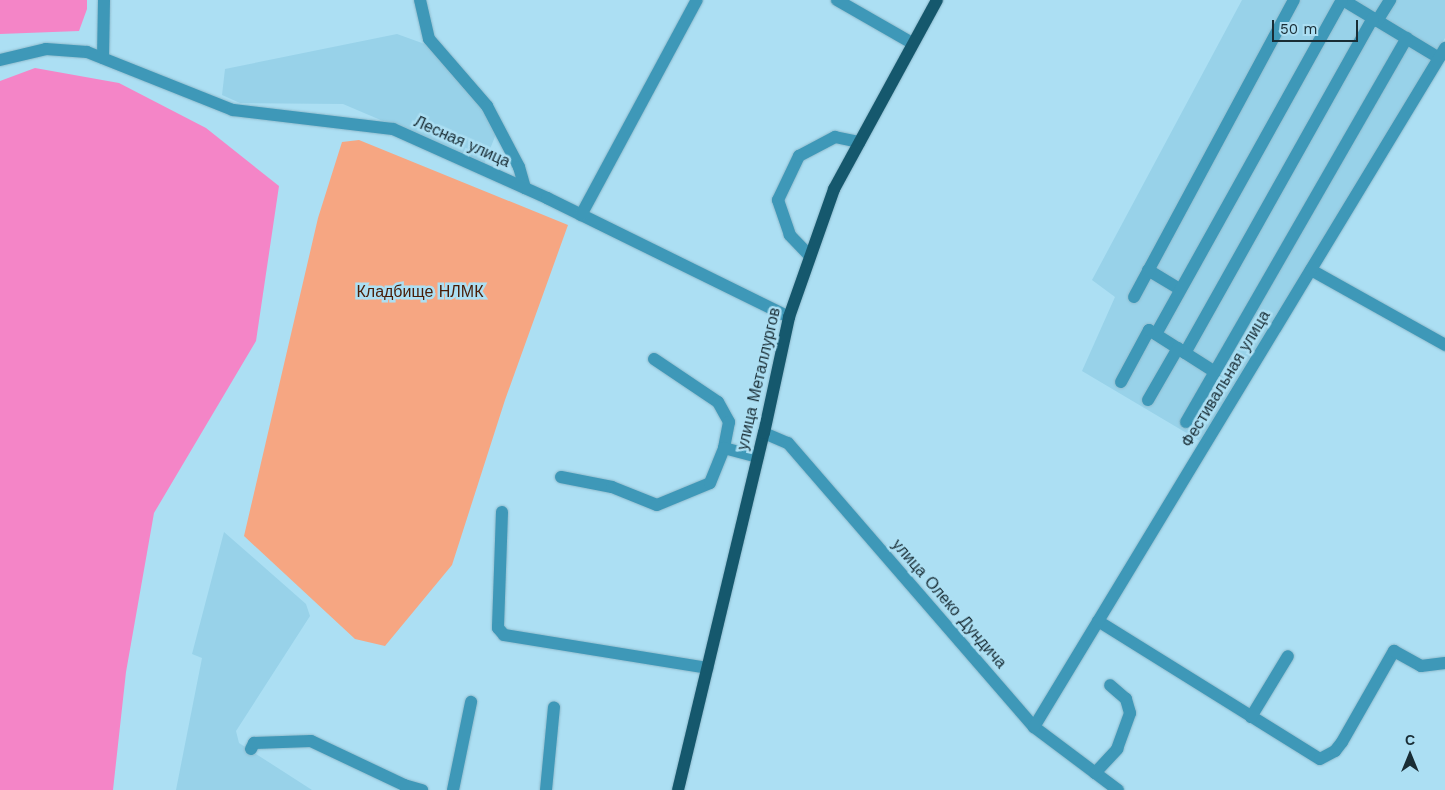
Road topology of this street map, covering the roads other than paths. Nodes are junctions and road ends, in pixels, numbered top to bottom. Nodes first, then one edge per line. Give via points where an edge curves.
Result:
1 (104, 0) edge
2 (420, 0) edge
3 (697, 0) edge
4 (837, 0) edge
5 (937, 0) edge
6 (1294, 0) edge
7 (1390, 0) edge
8 (1345, 1) edge
9 (1375, 19) junction
10 (1407, 38) junction
11 (912, 43) junction
12 (1442, 53) edge
13 (103, 58) junction
14 (0, 60) edge
15 (859, 142) junction
16 (525, 188) junction
17 (581, 214) junction
18 (809, 255) junction
19 (1148, 270) junction
20 (1311, 270) junction
21 (1180, 289) junction
22 (1134, 297) dead end
23 (788, 317) junction
24 (1156, 334) junction
25 (1445, 345) edge
26 (1182, 351) junction
27 (654, 359) dead end
28 (1215, 372) junction
29 (1121, 382) dead end
30 (1148, 400) dead end
31 (1186, 422) dead end
32 (764, 433) junction
33 (724, 448) junction
34 (758, 456) junction
35 (561, 477) dead end
36 (502, 512) dead end
37 (1098, 621) junction
38 (1288, 656) dead end
39 (1445, 663) edge
40 (708, 668) junction
41 (1110, 685) dead end
42 (471, 702) dead end
43 (554, 707) dead end
44 (1251, 717) junction
45 (1034, 727) junction
46 (251, 749) dead end
47 (1095, 772) junction
48 (422, 790) edge
49 (453, 790) edge
50 (546, 790) edge
51 (678, 790) edge
52 (1118, 790) edge

1 - 13 street
2 - 16 street via 429,39 487,106 519,166
3 - 17 street
4 - 11 street
5 - 11 main road, улица Металлургов
6 - 19 street
7 - 9 street
8 - 9 street
8 - 21 street
9 - 10 street
9 - 26 street
10 - 12 street
10 - 28 street
11 - 15 main road, улица Металлургов
12 - 20 street, Фестивальная улица
13 - 14 street, Лесная улица via 87,52 46,49
13 - 16 street, Лесная улица via 233,110 393,129
15 - 18 main road, улица Металлургов via 834,189
15 - 18 street via 835,137 799,156 778,200 790,235
16 - 17 street, Лесная улица
17 - 23 street, Лесная улица
18 - 23 main road, улица Металлургов
19 - 21 street
19 - 22 street
20 - 25 street
20 - 37 street, Фестивальная улица
21 - 24 street
23 - 32 main road, улица Металлургов
24 - 26 street
24 - 29 street via 1149,330
26 - 28 street
26 - 30 street
27 - 33 street via 718,402 729,422
28 - 31 street
32 - 34 main road, улица Металлургов
32 - 45 street, улица Олеко Дундича via 788,443
33 - 34 street
33 - 35 street via 710,483 657,505 612,487
34 - 40 main road, улица Металлургов
36 - 40 street via 498,628 504,634
37 - 44 street
37 - 45 street, Фестивальная улица
38 - 44 street
39 - 44 street via 1421,666 1394,651 1342,742 1335,751 1320,759
40 - 51 main road, улица Металлургов
41 - 47 street via 1126,699 1130,713 1117,749
42 - 49 street
43 - 50 street
45 - 47 street, улица Олеко Дундича
46 - 48 street via 254,744 311,741 404,785
47 - 52 street, улица Олеко Дундича

